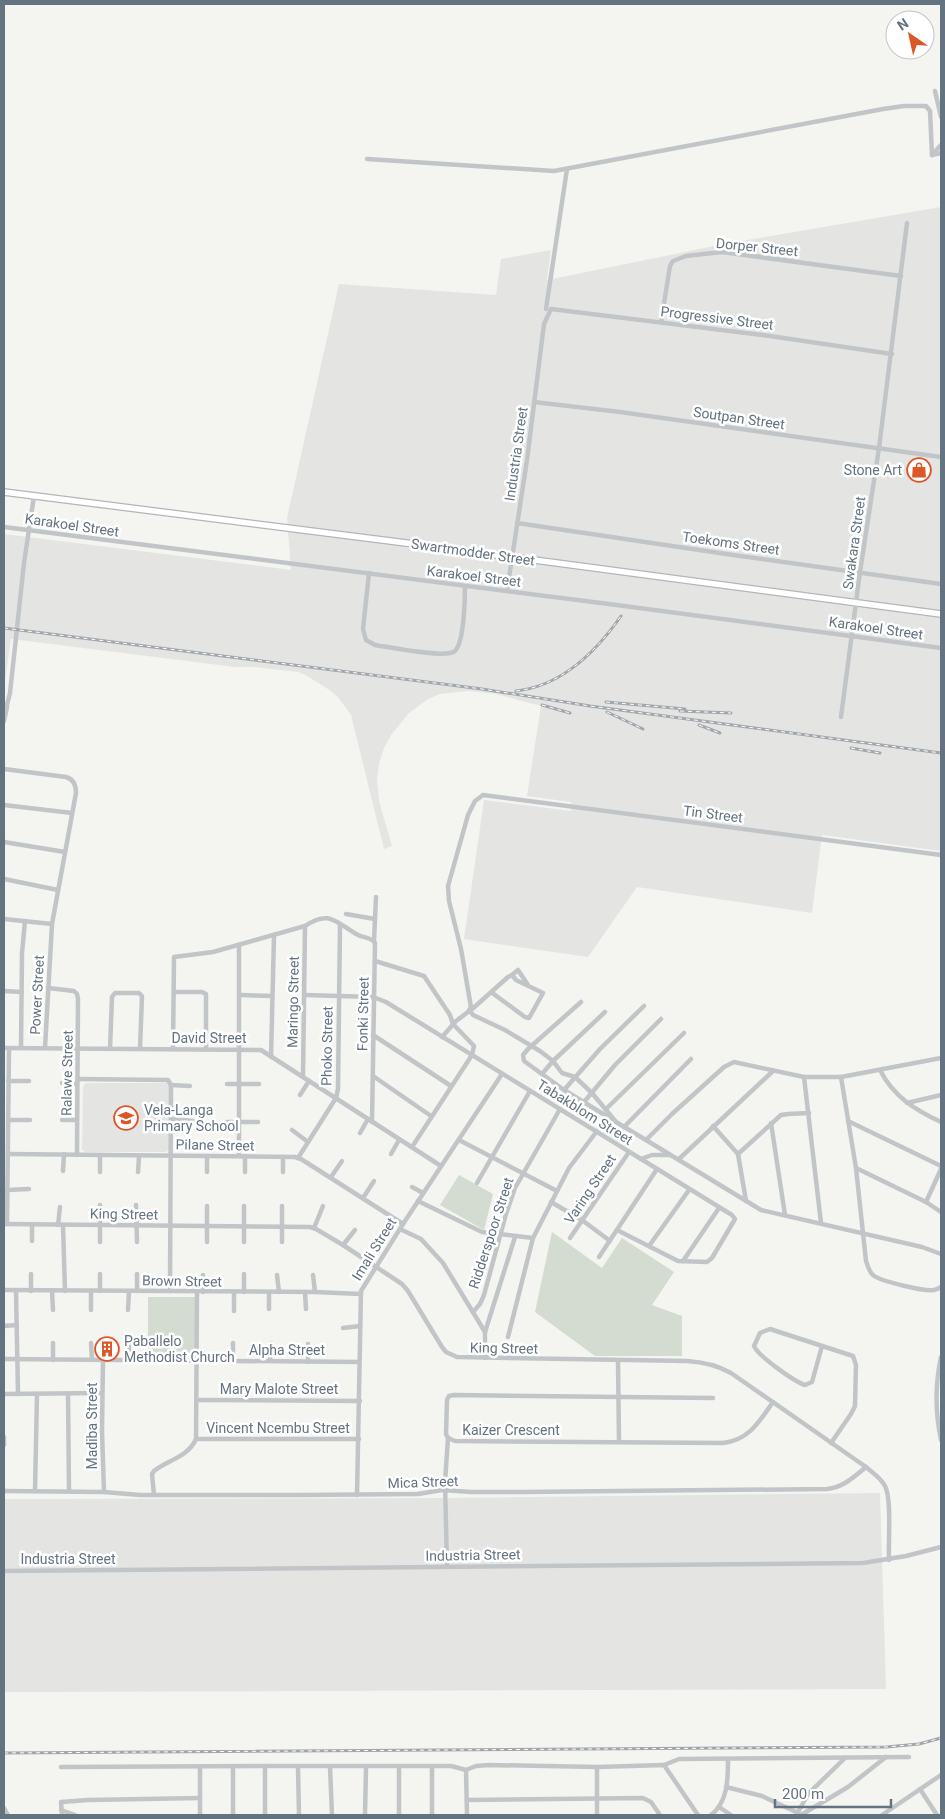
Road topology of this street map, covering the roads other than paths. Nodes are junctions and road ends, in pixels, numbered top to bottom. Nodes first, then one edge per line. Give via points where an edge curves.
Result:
1 (935, 91) dead end
2 (941, 117) edge
3 (941, 144) edge
4 (941, 153) edge
5 (932, 155) junction
6 (367, 159) dead end
7 (567, 169) junction
8 (907, 223) dead end
9 (901, 276) junction
10 (546, 309) dead end
11 (545, 320) joint
12 (661, 322) junction
13 (892, 354) junction
14 (534, 402) junction
15 (879, 448) junction
16 (941, 457) edge
17 (4, 492) edge
18 (34, 496) junction
19 (518, 523) junction
20 (4, 527) edge
21 (28, 530) junction
22 (512, 557) junction
23 (860, 572) junction
24 (369, 573) junction
25 (941, 584) edge
26 (465, 587) junction
27 (507, 591) junction
28 (857, 602) junction
29 (941, 614) edge
30 (852, 636) junction
31 (941, 648) edge
32 (5, 707) edge
33 (841, 716) dead end
34 (4, 721) edge
35 (4, 769) edge
36 (4, 805) edge
37 (72, 813) junction
38 (4, 842) edge
39 (65, 852) junction
40 (941, 855) edge
41 (4, 879) edge
42 (58, 890) junction
43 (376, 897) dead end
44 (346, 914) dead end
45 (4, 919) edge
46 (375, 919) junction
47 (25, 921) junction
48 (52, 924) junction
49 (341, 925) junction
50 (305, 926) junction
51 (274, 936) junction
52 (374, 941) junction
53 (239, 945) junction
54 (375, 961) junction
55 (512, 975) junction
56 (529, 987) junction
57 (48, 988) junction
58 (4, 991) edge
59 (22, 992) junction
60 (174, 992) junction
61 (490, 992) junction
62 (240, 995) junction
63 (305, 995) junction
64 (272, 996) junction
65 (339, 996) junction
66 (373, 997) junction
67 (581, 1002) dead end
68 (644, 1006) dead end
69 (470, 1010) junction
70 (605, 1012) dead end
71 (661, 1019) dead end
72 (453, 1024) junction
73 (684, 1033) dead end
74 (374, 1035) junction
75 (442, 1037) junction
76 (533, 1045) junction
77 (6, 1048) edge
78 (21, 1048) junction
79 (45, 1048) junction
80 (78, 1049) junction
81 (110, 1049) junction
82 (140, 1049) junction
83 (173, 1049) junction
84 (240, 1049) junction
85 (206, 1050) junction
86 (472, 1055) junction
87 (271, 1057) junction
88 (941, 1058) edge
89 (691, 1059) dead end
90 (553, 1061) junction
91 (880, 1070) junction
92 (773, 1072) junction
93 (502, 1074) junction
94 (542, 1074) junction
95 (373, 1076) junction
96 (303, 1077) junction
97 (575, 1077) junction
98 (804, 1077) junction
99 (841, 1077) junction
100 (8, 1081) junction
101 (29, 1081) dead end
102 (309, 1081) junction
103 (62, 1082) dead end
104 (78, 1082) junction
105 (227, 1084) dead end
106 (240, 1084) junction
107 (258, 1084) dead end
108 (171, 1085) junction
109 (190, 1086) dead end
110 (451, 1086) junction
111 (564, 1090) junction
112 (530, 1091) junction
113 (6, 1093) edge
114 (592, 1093) junction
115 (300, 1095) dead end
116 (941, 1095) edge
117 (336, 1098) junction
118 (584, 1102) junction
119 (908, 1103) junction
120 (560, 1109) junction
121 (606, 1109) junction
122 (809, 1114) junction
123 (431, 1116) junction
124 (8, 1120) junction
125 (30, 1120) dead end
126 (62, 1120) dead end
127 (77, 1120) junction
128 (172, 1120) junction
129 (193, 1121) dead end
130 (370, 1121) junction
131 (848, 1121) junction
132 (227, 1122) dead end
133 (240, 1122) junction
134 (258, 1122) dead end
135 (616, 1122) junction
136 (941, 1122) edge
137 (771, 1123) junction
138 (713, 1126) junction
139 (624, 1128) junction
140 (292, 1130) dead end
141 (597, 1131) junction
142 (6, 1132) edge
143 (360, 1134) dead end
144 (399, 1140) junction
145 (459, 1140) junction
146 (646, 1140) junction
147 (308, 1142) junction
148 (412, 1147) junction
149 (629, 1152) junction
150 (8, 1154) junction
151 (64, 1154) junction
152 (391, 1154) dead end
153 (738, 1154) junction
154 (77, 1155) junction
155 (672, 1155) junction
156 (100, 1156) junction
157 (139, 1156) junction
158 (170, 1156) junction
159 (207, 1156) junction
160 (239, 1156) junction
161 (245, 1156) junction
162 (492, 1156) junction
163 (283, 1157) junction
164 (298, 1158) junction
165 (640, 1159) junction
166 (679, 1159) junction
167 (342, 1161) dead end
168 (441, 1166) junction
169 (856, 1168) junction
170 (941, 1168) edge
171 (657, 1169) junction
172 (63, 1171) dead end
173 (100, 1172) dead end
174 (138, 1172) dead end
175 (207, 1172) dead end
176 (244, 1172) dead end
177 (283, 1172) dead end
178 (522, 1174) junction
179 (330, 1177) junction
180 (6, 1181) edge
181 (374, 1181) dead end
182 (476, 1183) dead end
183 (412, 1187) dead end
184 (29, 1189) dead end
185 (7, 1190) junction
186 (557, 1190) junction
187 (689, 1190) junction
188 (423, 1193) junction
189 (363, 1198) junction
190 (418, 1200) junction
191 (746, 1201) junction
192 (551, 1202) junction
193 (926, 1202) junction
194 (136, 1205) dead end
195 (100, 1206) dead end
196 (207, 1206) dead end
197 (244, 1206) dead end
198 (282, 1206) dead end
199 (323, 1206) dead end
200 (60, 1207) dead end
201 (719, 1208) junction
202 (941, 1212) edge
203 (785, 1215) junction
204 (582, 1220) junction
205 (821, 1223) junction
206 (5, 1224) edge
207 (32, 1225) junction
208 (61, 1225) junction
209 (100, 1225) junction
210 (137, 1226) junction
211 (170, 1226) junction
212 (402, 1226) junction
213 (207, 1227) junction
214 (244, 1227) junction
215 (282, 1227) junction
216 (314, 1228) junction
217 (355, 1230) dead end
218 (617, 1230) junction
219 (862, 1232) junction
220 (500, 1235) junction
221 (516, 1237) junction
222 (533, 1238) junction
223 (570, 1238) dead end
224 (32, 1241) dead end
225 (610, 1241) junction
226 (100, 1242) dead end
227 (137, 1242) dead end
228 (207, 1242) dead end
229 (244, 1242) dead end
230 (282, 1242) dead end
231 (342, 1245) junction
232 (649, 1246) junction
233 (941, 1254) edge
234 (599, 1257) dead end
235 (683, 1261) junction
236 (376, 1268) junction
237 (31, 1274) dead end
238 (100, 1274) dead end
239 (137, 1274) dead end
240 (244, 1274) dead end
241 (203, 1275) dead end
242 (277, 1275) dead end
243 (313, 1275) dead end
244 (941, 1287) edge
245 (4, 1290) edge
246 (31, 1290) junction
247 (65, 1290) junction
248 (16, 1291) junction
249 (52, 1291) junction
250 (91, 1291) junction
251 (100, 1291) junction
252 (128, 1291) junction
253 (137, 1291) junction
254 (170, 1291) junction
255 (197, 1292) junction
256 (203, 1292) junction
257 (234, 1292) junction
258 (244, 1292) junction
259 (269, 1292) junction
260 (279, 1292) junction
261 (305, 1292) junction
262 (315, 1292) junction
263 (361, 1294) junction
264 (269, 1309) dead end
265 (306, 1309) dead end
266 (53, 1310) dead end
267 (91, 1310) dead end
268 (128, 1310) dead end
269 (234, 1311) dead end
270 (474, 1312) junction
271 (17, 1325) junction
272 (4, 1326) edge
273 (360, 1326) junction
274 (342, 1328) dead end
275 (485, 1332) junction
276 (508, 1337) dead end
277 (53, 1343) dead end
278 (91, 1343) dead end
279 (129, 1343) dead end
280 (233, 1343) dead end
281 (271, 1344) dead end
282 (308, 1344) dead end
283 (822, 1346) junction
284 (485, 1358) junction
285 (941, 1358) edge
286 (4, 1359) edge
287 (18, 1360) junction
288 (53, 1360) junction
289 (92, 1360) junction
290 (103, 1360) junction
291 (129, 1360) junction
292 (197, 1361) junction
293 (233, 1361) junction
294 (270, 1361) junction
295 (618, 1361) junction
296 (308, 1362) junction
297 (359, 1362) junction
298 (102, 1393) junction
299 (4, 1394) edge
300 (18, 1394) junction
301 (37, 1394) junction
302 (68, 1394) junction
303 (619, 1396) junction
304 (713, 1398) dead end
305 (197, 1400) junction
306 (360, 1401) junction
307 (773, 1402) junction
308 (4, 1437) edge
309 (448, 1438) junction
310 (196, 1439) junction
311 (359, 1439) junction
312 (941, 1440) edge
313 (619, 1441) junction
314 (831, 1443) junction
315 (4, 1445) edge
316 (866, 1467) junction
317 (446, 1490) junction
318 (4, 1491) edge
319 (35, 1491) junction
320 (69, 1492) junction
321 (104, 1492) junction
322 (154, 1495) junction
323 (358, 1495) junction
324 (941, 1547) edge
325 (888, 1560) junction
326 (447, 1566) junction
327 (4, 1571) edge
328 (886, 1757) junction
329 (909, 1757) dead end
330 (844, 1758) junction
331 (728, 1759) junction
332 (664, 1765) junction
333 (233, 1766) junction
334 (265, 1766) junction
335 (61, 1767) dead end
336 (200, 1767) junction
337 (298, 1767) junction
338 (330, 1767) junction
339 (596, 1767) junction
340 (366, 1768) junction
341 (399, 1768) junction
342 (432, 1768) junction
343 (466, 1770) junction
344 (941, 1775) edge
345 (726, 1787) junction
346 (920, 1789) junction
347 (200, 1798) junction
348 (597, 1799) junction
349 (467, 1800) junction
350 (719, 1807) junction
351 (4, 1808) edge
352 (61, 1813) edge
353 (798, 1814) edge
354 (8, 1815) edge
355 (75, 1815) edge
356 (200, 1815) edge
357 (233, 1815) edge
358 (265, 1815) edge
359 (299, 1815) edge
360 (332, 1815) edge
361 (365, 1815) edge
362 (399, 1815) edge
363 (432, 1815) edge
364 (467, 1815) edge
365 (597, 1815) edge
366 (660, 1815) edge
367 (698, 1815) edge
368 (711, 1815) edge
369 (731, 1815) edge
370 (882, 1815) edge
371 (937, 1815) edge

1 - 2 street
3 - 5 street
4 - 5 street
5 - 7 street via 930,111 926,106 914,105
6 - 7 street via 546,171
7 - 10 street
8 - 9 street, Swakara Street
9 - 12 street, Dorper Street via 722,252 686,256 673,261 670,266
9 - 13 street, Swakara Street
11 - 12 street, Progressive Street via 554,309
11 - 14 street, Industria Street
12 - 13 street, Progressive Street
13 - 15 street, Swakara Street
14 - 15 street, Soutpan Street
14 - 19 street, Industria Street
15 - 16 street, Soutpan Street
15 - 23 street, Swakara Street
17 - 18 main road, Swartmodder Street
18 - 21 street
18 - 22 main road, Swartmodder Street
19 - 22 street, Industria Street
19 - 23 street, Toekoms Street
20 - 21 street, Karakoel Street
21 - 24 street, Karakoel Street
21 - 32 street
22 - 27 street, Industria Street
22 - 28 main road, Swartmodder Street
23 - 25 street, Toekoms Street
23 - 28 street, Swakara Street
24 - 26 street, Karakoel Street
24 - 26 street via 363,629 366,640 375,645 450,653 458,647 461,636
26 - 27 street, Karakoel Street
27 - 30 street, Karakoel Street
28 - 29 main road, Swartmodder Street
28 - 30 street, Swakara Street
30 - 31 street, Karakoel Street
30 - 33 street, Swakara Street
32 - 34 street
35 - 37 street, Power Street via 70,778 76,788
36 - 37 street
37 - 39 street, Power Street
38 - 39 street
39 - 42 street, Power Street
40 - 69 street, Tin Street via 483,795 475,801 468,815 448,886
41 - 42 street
42 - 48 street, Power Street
43 - 46 street, Fonki Street
44 - 46 street
45 - 47 street
46 - 52 street, Fonki Street
47 - 48 street
47 - 59 street
48 - 57 street, Power Street
49 - 50 street via 324,918
49 - 52 street
49 - 65 street, Phoko Street
50 - 51 street
50 - 63 street, Maringo Street
51 - 53 street
51 - 64 street
52 - 54 street, Fonki Street
53 - 60 street via 174,957
53 - 62 street
54 - 66 street, Fonki Street
54 - 72 street via 424,976
55 - 56 street
55 - 56 street via 518,970
55 - 61 street
56 - 61 street via 543,993 530,1018
57 - 79 street, Power Street
57 - 80 street, Ralawe Street via 76,993 79,1001
58 - 59 street
59 - 78 street
60 - 83 street
60 - 85 street via 206,994
61 - 69 street
62 - 64 street
62 - 84 street
63 - 65 street
63 - 96 street, Maringo Street
64 - 87 street
65 - 66 street
65 - 117 street, Phoko Street
66 - 74 street, Fonki Street
66 - 75 street, Tabakblom Street
67 - 76 street
68 - 97 street
69 - 72 street
69 - 76 street via 473,1015
70 - 90 street
71 - 114 street
72 - 75 street
72 - 86 street via 473,1044
73 - 121 street
74 - 95 street, Fonki Street
74 - 110 street
75 - 86 street, Tabakblom Street
76 - 90 street
76 - 94 street via 523,1056 524,1062
77 - 78 street, David Street
77 - 100 street
78 - 79 street, David Street
79 - 80 street, David Street
80 - 81 street, David Street
80 - 104 street, Ralawe Street
81 - 82 street, David Street
81 - 82 street via 113,994 137,992 142,1002
82 - 83 street, David Street
83 - 85 street, David Street
84 - 85 street, David Street
84 - 87 street, David Street via 259,1050
84 - 106 street
86 - 93 street, Tabakblom Street
86 - 110 street
87 - 96 street, David Street
88 - 91 street
89 - 139 street
90 - 94 street
90 - 97 street via 562,1072
91 - 99 street
91 - 119 street via 890,1087
92 - 98 street
92 - 138 street
92 - 146 street via 738,1062 728,1064
93 - 112 street, Tabakblom Street
93 - 145 street, Imali Street
94 - 111 street
95 - 123 street
95 - 130 street, Fonki Street
96 - 102 street, David Street
97 - 111 street
97 - 114 street
98 - 99 street
98 - 122 street
99 - 131 street
100 - 101 street
100 - 113 street
102 - 115 street
102 - 117 street, David Street
103 - 104 street
104 - 108 street via 168,1080
104 - 127 street, Ralawe Street
105 - 106 street
106 - 107 street
106 - 133 street
108 - 109 street
108 - 128 street
110 - 123 street
111 - 118 street
112 - 120 street, Tabakblom Street
112 - 162 street
113 - 124 street
114 - 118 street
114 - 121 street
116 - 119 street
117 - 130 street, David Street
117 - 147 street, Phoko Street
118 - 135 street
119 - 136 street
120 - 141 street, Tabakblom Street
120 - 178 street, Ridderspoor Street
121 - 135 street
122 - 137 street via 784,1114
122 - 205 street
123 - 148 street
124 - 125 street
124 - 142 street
126 - 127 street
127 - 154 street, Ralawe Street
128 - 129 street
128 - 158 street
130 - 143 street
130 - 144 street, David Street
131 - 169 street
131 - 170 street
132 - 133 street
133 - 134 street
133 - 160 street
135 - 139 street
137 - 153 street
137 - 203 street
138 - 153 street
138 - 166 street
139 - 146 street
140 - 147 street
141 - 149 street, Tabakblom Street
141 - 186 street
142 - 150 street
144 - 148 street, David Street
144 - 152 street
145 - 162 street
145 - 168 street, Imali Street
146 - 155 street
147 - 164 street, Phoko Street
148 - 168 street, David Street
149 - 165 street, Tabakblom Street
149 - 204 street, Varing Street
150 - 151 street, Pilane Street
150 - 180 street
151 - 154 street, Pilane Street
151 - 172 street
153 - 191 street
154 - 156 street, Pilane Street
155 - 165 street
155 - 166 street
156 - 157 street, Pilane Street
156 - 173 street
157 - 158 street, Pilane Street
157 - 174 street
158 - 159 street, Pilane Street
158 - 211 street
159 - 160 street, Pilane Street
159 - 175 street
160 - 161 street, Pilane Street
161 - 163 street, Pilane Street
161 - 176 street
162 - 178 street
162 - 182 street
163 - 164 street, Pilane Street
163 - 177 street
164 - 179 street, Pilane Street
165 - 171 street, Tabakblom Street
166 - 191 street
167 - 179 street
168 - 188 street, Imali Street
169 - 193 street
169 - 219 street
170 - 193 street
171 - 187 street, Tabakblom Street
171 - 218 street
178 - 186 street
178 - 220 street, Ridderspoor Street
179 - 189 street, Pilane Street
180 - 185 street
181 - 189 street
183 - 188 street
184 - 185 street
185 - 206 street
186 - 192 street
187 - 201 street, Tabakblom Street
187 - 232 street
188 - 190 street, Imali Street
189 - 212 street, Pilane Street
190 - 212 street, Imali Street
190 - 220 street via 473,1228
191 - 203 street via 766,1212
192 - 204 street
192 - 222 street
193 - 202 street
194 - 210 street
195 - 209 street
196 - 213 street
197 - 214 street
198 - 215 street
199 - 216 street
200 - 208 street
201 - 235 street
201 - 235 street, Tabakblom Street via 735,1220 710,1260
203 - 205 street
204 - 223 street, Varing Street
204 - 225 street
205 - 219 street
206 - 207 street, King Street
207 - 208 street, King Street
207 - 224 street
208 - 209 street, King Street
208 - 247 street
209 - 210 street, King Street
209 - 226 street
210 - 211 street, King Street
210 - 227 street
211 - 213 street, King Street
211 - 254 street
212 - 236 street, Imali Street
212 - 270 street, Pilane Street via 430,1248 447,1268
213 - 214 street, King Street
213 - 228 street
214 - 215 street, King Street
214 - 229 street
215 - 216 street, King Street
215 - 230 street
216 - 231 street, King Street
217 - 231 street
218 - 225 street
218 - 232 street
219 - 233 street
219 - 244 street via 866,1261 872,1275 880,1280 925,1289
220 - 221 street
220 - 270 street, Ridderspoor Street via 484,1295
221 - 222 street
221 - 275 street
222 - 276 street
225 - 234 street
231 - 236 street, King Street
232 - 235 street
236 - 263 street, Imali Street
236 - 284 street, King Street via 405,1288 446,1352 458,1357
237 - 246 street
238 - 251 street
239 - 253 street
240 - 258 street
241 - 256 street
242 - 260 street
243 - 262 street
245 - 248 street, Brown Street
246 - 248 street, Brown Street
246 - 249 street, Brown Street
247 - 249 street, Brown Street
247 - 250 street, Brown Street
248 - 271 street
249 - 266 street
250 - 251 street, Brown Street
250 - 267 street
251 - 252 street, Brown Street
252 - 253 street, Brown Street
252 - 268 street
253 - 254 street, Brown Street
254 - 255 street, Brown Street
255 - 256 street, Brown Street
255 - 292 street
256 - 257 street, Brown Street
257 - 258 street, Brown Street
257 - 269 street
258 - 259 street, Brown Street
259 - 260 street, Brown Street
259 - 264 street
260 - 261 street, Brown Street
261 - 262 street, Brown Street
261 - 265 street
262 - 263 street, Brown Street
263 - 273 street, Imali Street
270 - 275 street, Pilane Street
271 - 272 street
271 - 287 street
273 - 274 street
273 - 297 street, Imali Street
275 - 284 street
277 - 288 street
278 - 289 street
279 - 291 street
280 - 293 street
281 - 294 street
282 - 296 street
283 - 283 street via 767,1330 758,1335 754,1346 756,1351 805,1385 812,1382
283 - 314 street via 850,1354 856,1365 855,1406
284 - 295 street, King Street
285 - 312 street via 936,1404
286 - 287 street, Alpha Street
287 - 288 street, Alpha Street
287 - 300 street
288 - 289 street, Alpha Street
289 - 290 street, Alpha Street
290 - 291 street, Alpha Street
290 - 298 street, Madiba Street
291 - 292 street, Alpha Street
292 - 293 street, Alpha Street
292 - 305 street
293 - 294 street, Alpha Street
294 - 296 street, Alpha Street
295 - 303 street
295 - 307 street, King Street via 707,1363 731,1373
296 - 297 street, Alpha Street
297 - 306 street, Imali Street
298 - 302 street
298 - 321 street, Madiba Street
299 - 300 street
300 - 301 street
301 - 302 street
301 - 319 street
302 - 320 street
303 - 304 street, Kaizer Crescent
303 - 309 street, Kaizer Crescent via 452,1395 447,1402
303 - 313 street
305 - 306 street, Mary Malote Street
305 - 310 street
306 - 311 street, Imali Street
307 - 313 street, Kaizer Crescent via 753,1430 731,1442
307 - 314 street, King Street
308 - 315 street
309 - 313 street, Kaizer Crescent via 455,1441
309 - 317 street
310 - 311 street, Vincent Ncembu Street
310 - 322 street via 182,1455 154,1471
311 - 323 street, Imali Street
314 - 316 street, King Street
316 - 317 street, Mica Street via 842,1485 827,1490
316 - 325 street, King Street via 887,1491
317 - 323 street, Mica Street
317 - 326 street
318 - 319 street, Mica Street
319 - 320 street, Mica Street
320 - 321 street, Mica Street
321 - 322 street, Mica Street
322 - 323 street, Mica Street
324 - 325 street, Industria Street
325 - 326 street, Industria Street via 863,1563
326 - 327 street, Industria Street
328 - 329 street
328 - 330 street
328 - 353 street via 848,1787
330 - 331 street
330 - 353 street via 808,1794
331 - 332 street via 679,1758
331 - 345 street
332 - 339 street
332 - 367 street
333 - 334 street
333 - 336 street
333 - 357 street
334 - 337 street
334 - 358 street
335 - 336 street
336 - 347 street
337 - 338 street
337 - 359 street
338 - 340 street
338 - 360 street
339 - 343 street via 489,1765
339 - 348 street
340 - 341 street
340 - 361 street
341 - 342 street
341 - 362 street
342 - 343 street via 452,1766
342 - 363 street
343 - 349 street
344 - 346 street
345 - 350 street
345 - 353 street via 762,1796
346 - 370 street
346 - 371 street
347 - 352 street via 61,1802
347 - 356 street
348 - 349 street
348 - 365 street
348 - 366 street via 646,1799
349 - 364 street
350 - 368 street
350 - 369 street
351 - 354 street
352 - 355 street

